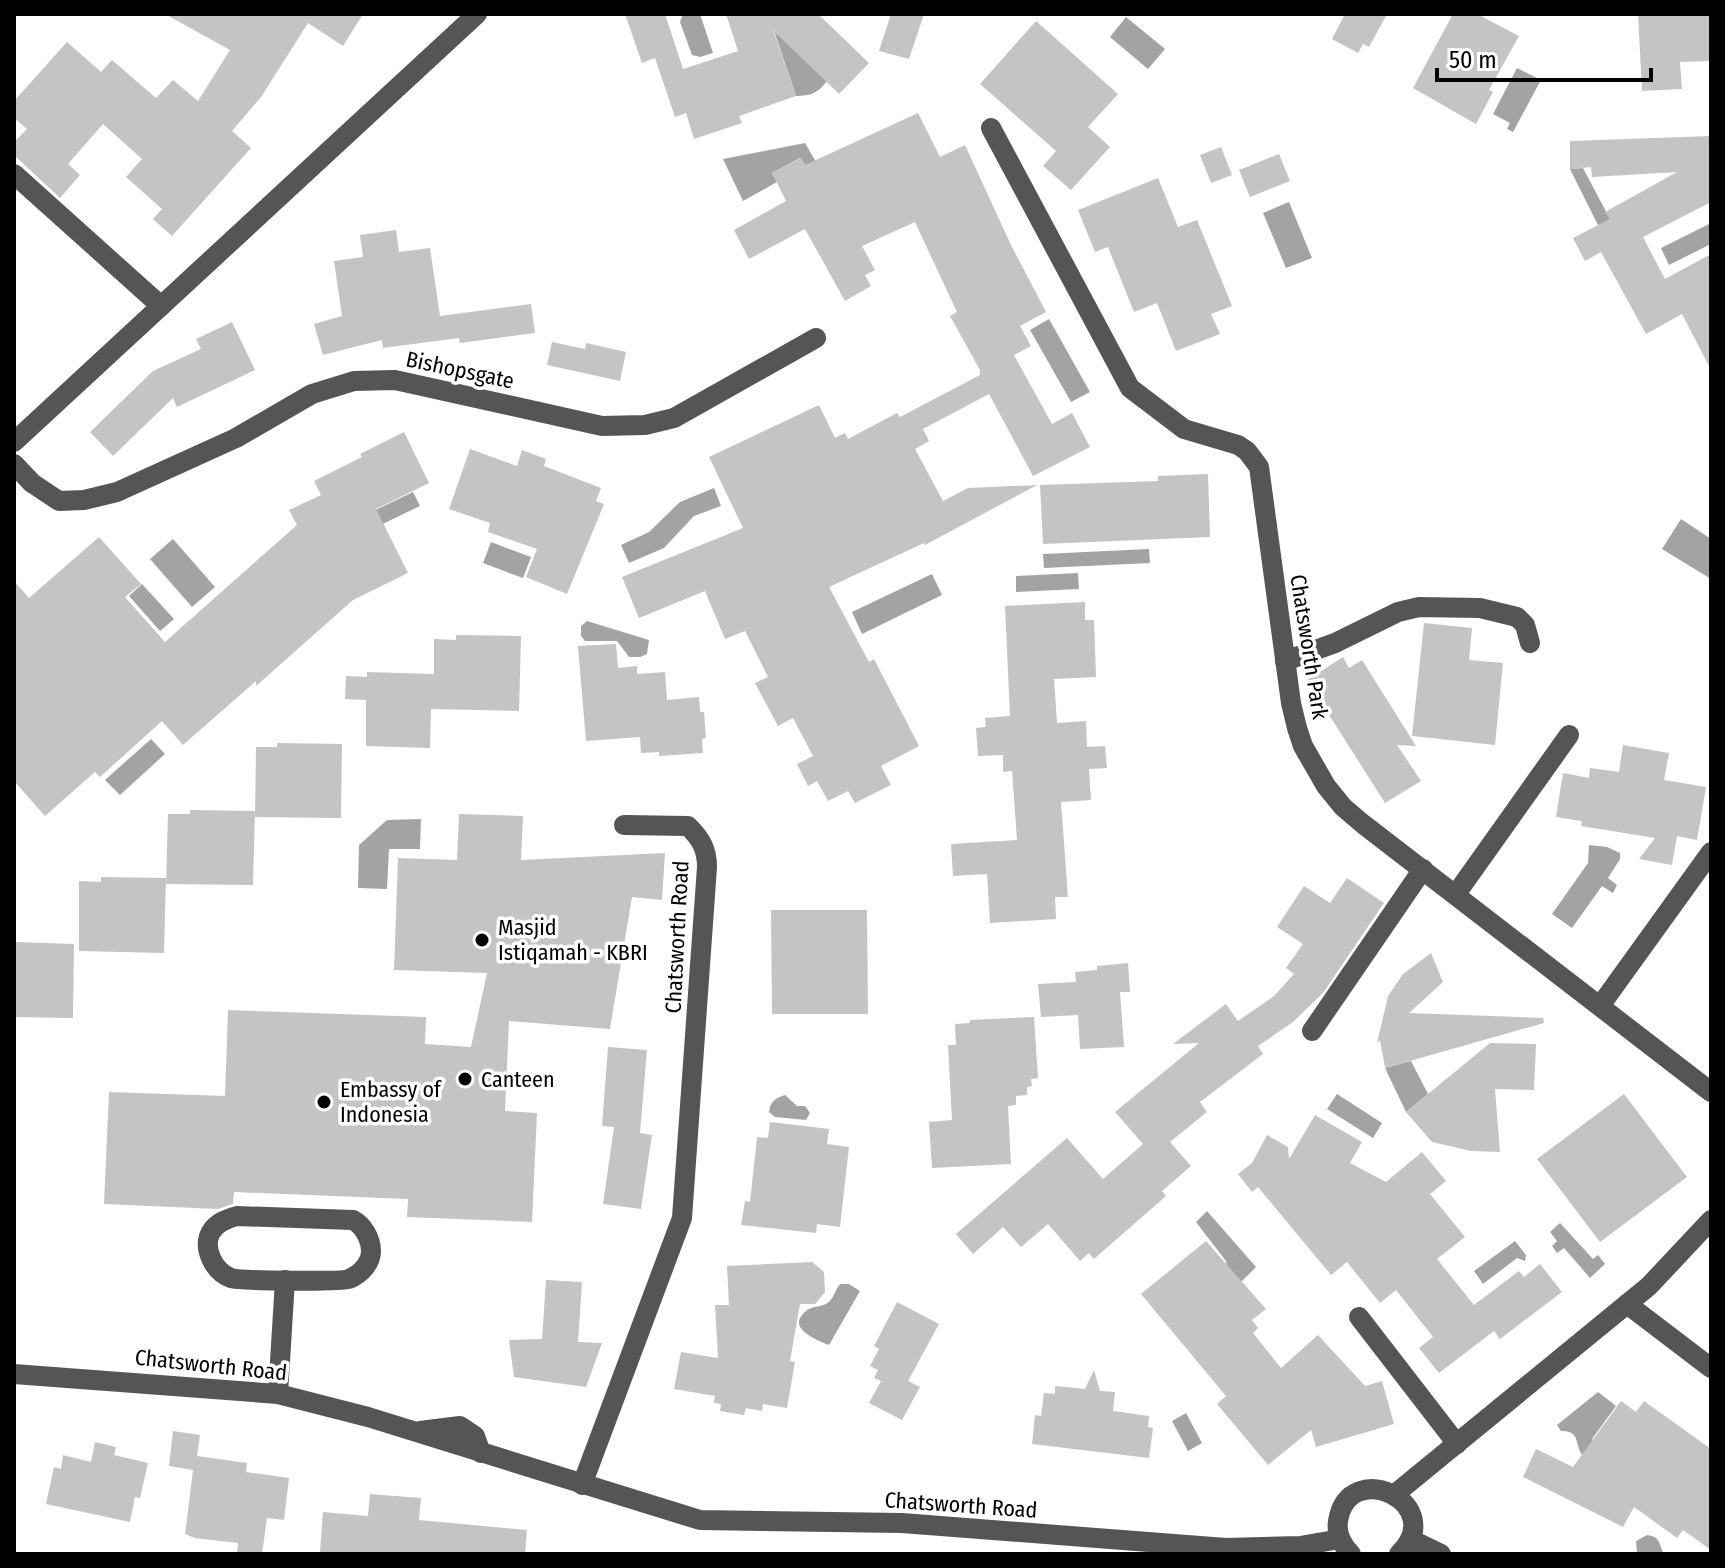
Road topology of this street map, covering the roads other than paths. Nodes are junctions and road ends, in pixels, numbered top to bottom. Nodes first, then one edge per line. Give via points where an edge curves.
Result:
1 (477, 14) edge
2 (991, 128) dead end
3 (14, 174) edge
4 (161, 306) junction
5 (816, 338) dead end
6 (14, 442) edge
7 (14, 464) edge
8 (1530, 643) dead end
9 (1285, 661) junction
10 (1569, 735) dead end
11 (624, 825) dead end
12 (1711, 852) edge
13 (1423, 869) junction
14 (1456, 894) junction
15 (1600, 1006) junction
16 (1312, 1031) dead end
17 (1711, 1092) edge
18 (1711, 1220) edge
19 (285, 1280) junction
20 (1627, 1304) junction
21 (1359, 1317) dead end
22 (1711, 1368) edge
23 (14, 1374) edge
24 (278, 1394) junction
25 (1457, 1444) junction
26 (582, 1485) junction
27 (1395, 1494) junction
28 (1345, 1546) edge
29 (1405, 1546) edge
30 (1441, 1554) edge

1 - 4 street
2 - 9 street, Chatsworth Park via 1130,388 1184,429 1238,445 1259,467
3 - 4 street
4 - 6 street
5 - 7 street, Bishopsgate via 674,418 645,425 602,426 395,380 354,381 312,394 236,438 117,492 59,501
8 - 9 street via 1517,617 1480,608 1419,607
9 - 13 street, Chatsworth Park via 1297,728 1326,786 1343,807
10 - 14 street
11 - 26 street, Chatsworth Road via 688,826 707,854 706,883 682,1218
12 - 15 street
13 - 14 street, Chatsworth Park
13 - 16 street
14 - 15 street, Chatsworth Park
15 - 17 street, Chatsworth Park
18 - 20 street
19 - 19 street via 231,1278 214,1265 210,1233 237,1216 353,1220 366,1231 371,1251 365,1269 348,1280
19 - 24 street
20 - 22 street
20 - 25 street
21 - 25 street
23 - 24 street, Chatsworth Road
24 - 26 street, Chatsworth Road
25 - 27 street
26 - 28 street, Chatsworth Road via 700,1520 902,1523 1226,1548
27 - 28 street, Chatsworth Road via 1372,1488 1345,1503 1337,1525
27 - 29 street via 1413,1523
29 - 30 street

